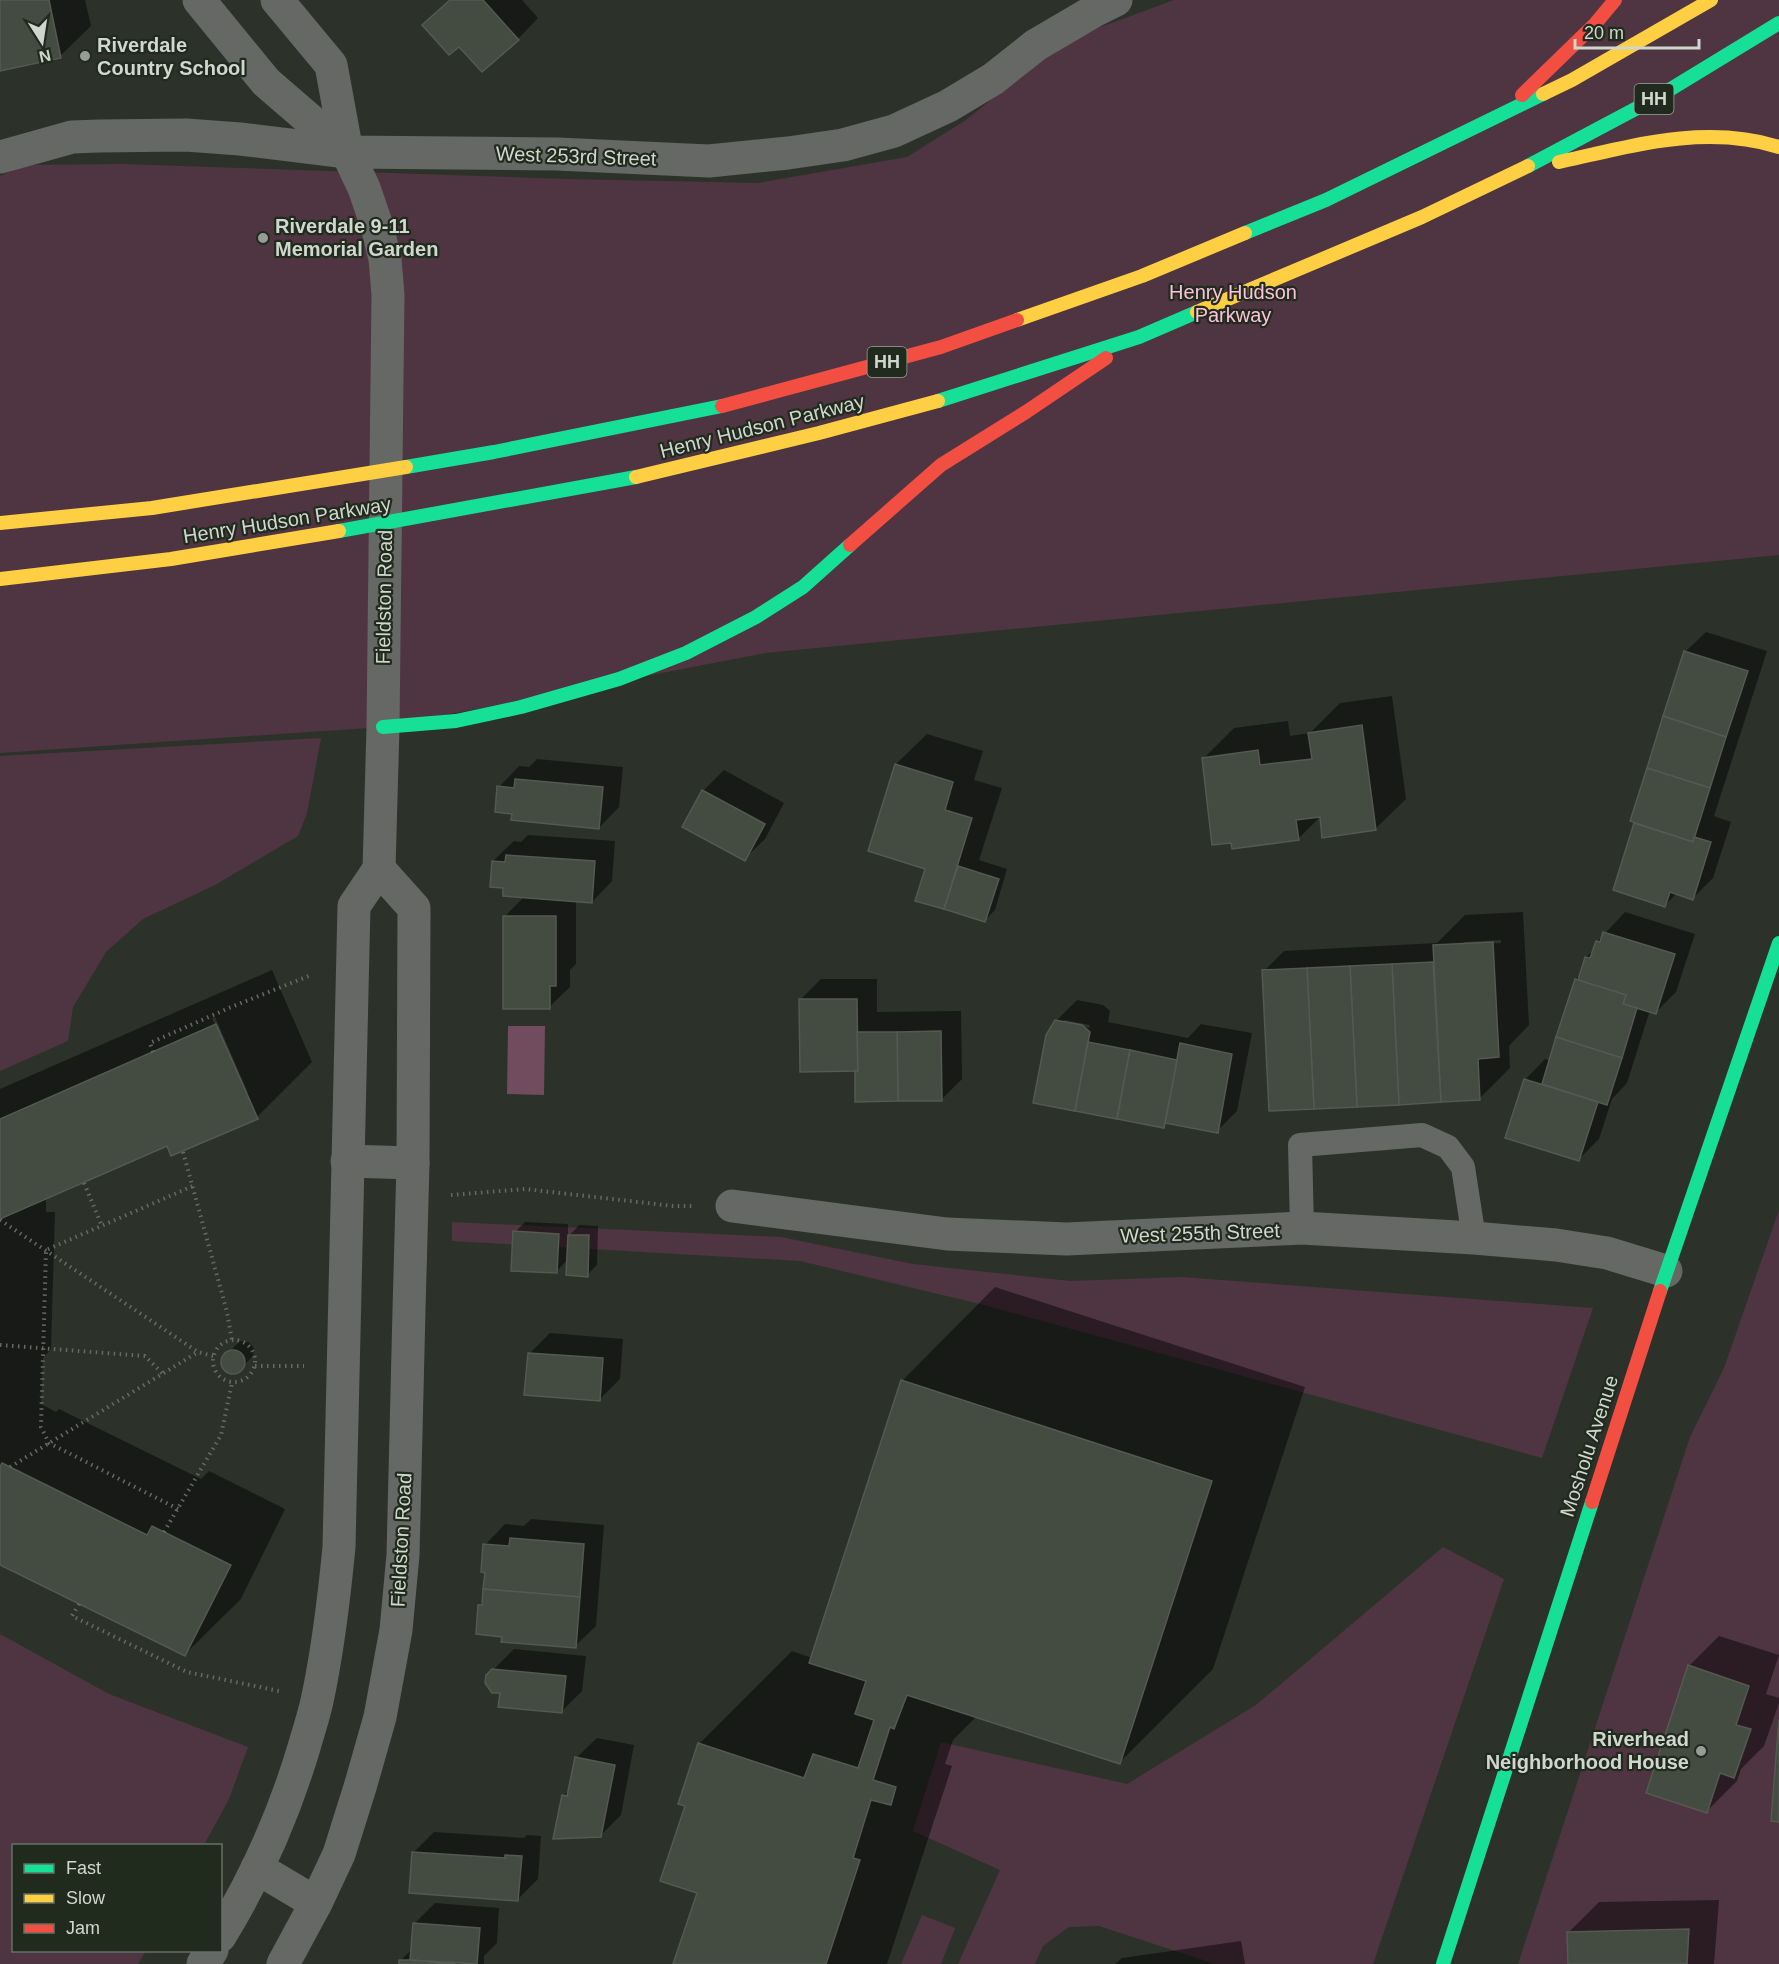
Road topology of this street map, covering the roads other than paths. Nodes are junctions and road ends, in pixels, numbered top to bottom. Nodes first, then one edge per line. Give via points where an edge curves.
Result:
1 (199, 0) edge
2 (278, 0) edge
3 (1116, 0) edge
4 (1615, 0) edge
5 (1711, 0) edge
6 (1779, 23) edge
7 (1499, 117) junction
8 (1779, 147) edge
9 (346, 152) junction
10 (0, 157) edge
11 (1525, 168) junction
12 (1139, 336) junction
13 (0, 523) edge
14 (0, 579) edge
15 (383, 727) junction
16 (379, 869) junction
17 (1779, 943) edge
18 (347, 1161) junction
19 (412, 1163) junction
20 (732, 1206) road end
21 (1302, 1228) junction
22 (1474, 1238) junction
23 (1666, 1270) junction
24 (257, 1868) junction
25 (316, 1904) junction
26 (222, 1933) edge
27 (283, 1964) edge
28 (1443, 1964) edge

1 - 9 street, Fieldston Road via 266,82
2 - 9 street, Fieldston Road via 331,65
3 - 9 street, West 253rd Street via 1036,45 993,79 948,106 894,131 843,145 709,161 557,154
4 - 7 main road
5 - 7 main road, Henry Hudson Parkway / HH
6 - 11 main road, Henry Hudson Parkway / HH via 1656,98
7 - 13 main road, Henry Hudson Parkway / HH via 1326,200 1142,276 941,347 737,404 304,485 152,508
8 - 11 main road via 1764,140 1718,135
9 - 10 street, West 253rd Street via 186,135 99,135 72,137
9 - 15 street, Fieldston Road via 370,207 385,260 388,295
11 - 12 main road, Henry Hudson Parkway / HH via 1422,217
12 - 14 main road, Henry Hudson Parkway / HH via 948,398 625,480 171,559
12 - 15 main road via 941,465 803,587 756,617 686,653 608,682 456,721
15 - 16 street, Fieldston Road
16 - 18 street via 354,906
16 - 19 street, Fieldston Road via 414,908
17 - 23 main road, Mosholu Avenue
18 - 19 street
18 - 24 street via 339,1547 332,1622 317,1703 296,1777
19 - 25 street, Fieldston Road via 403,1555 396,1630 380,1717 361,1784 339,1854
20 - 21 street, West 255th Street via 947,1233 1067,1239
21 - 22 street, West 255th Street
21 - 22 lane via 1300,1145 1422,1135 1448,1147 1463,1167
22 - 23 street, West 255th Street via 1607,1253
23 - 28 main road, Mosholu Avenue
24 - 25 street
24 - 26 street
25 - 27 street, Fieldston Road

